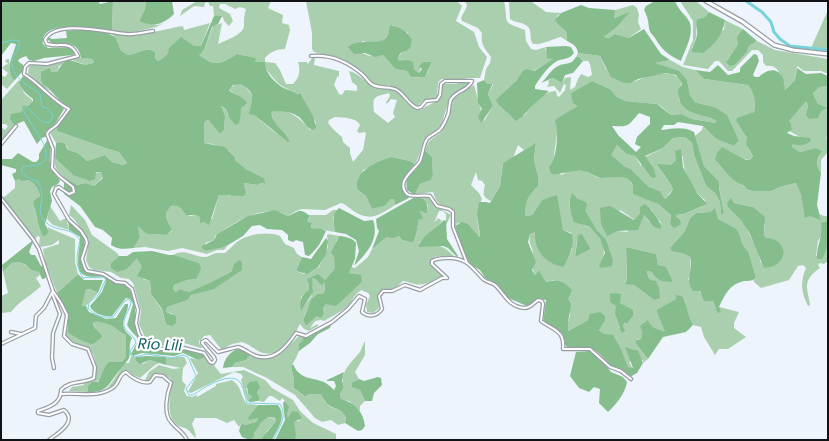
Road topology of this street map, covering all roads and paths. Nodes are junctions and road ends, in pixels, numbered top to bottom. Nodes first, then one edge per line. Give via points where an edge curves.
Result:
1 (706, 1) edge
2 (152, 31) dead end
3 (828, 54) edge
4 (311, 56) dead end
5 (16, 126) dead end
6 (1, 144) edge
7 (1, 198) edge
8 (468, 264) junction
9 (53, 292) junction
10 (11, 332) dead end
11 (22, 334) junction
12 (1, 344) edge
13 (54, 368) dead end
14 (631, 379) dead end
15 (61, 394) junction
16 (49, 440) edge
17 (187, 440) edge

1 - 3 street via 774,45
2 - 8 street via 128,34 78,28 53,31 45,37 47,44 71,47 77,54 76,58 48,64 29,63 24,74 69,109 47,134 53,149 52,168 73,187 74,192 69,194 58,187 54,194 68,220 86,239 82,259 85,268 132,289 138,310 136,323 148,347 164,350 188,348 204,353 213,363 214,357 202,343 206,340 218,352 238,347 255,356 266,357 279,353 296,333 306,336 332,322 359,296 365,299 362,312 376,315 382,309 379,296 383,291 405,285 420,290 448,277 432,264 434,259 457,257
4 - 8 street via 340,60 374,86 396,89 417,108 426,101 437,100 441,84 445,81 472,81 470,87 452,98 442,128 426,140 419,162 406,177 404,186 409,195 430,196 437,206 453,212 453,227
5 - 6 street
7 - 9 street via 36,244
8 - 14 street via 482,278 494,284 511,303 528,308 538,300 542,301 541,321 561,335 563,349 590,349 610,367
9 - 11 street via 36,316 34,328
9 - 13 street via 60,314 53,333
9 - 15 street via 66,315 64,336 72,344 88,349 96,367 94,378 67,384
10 - 11 street
11 - 12 street
15 - 16 street via 56,404 37,412 49,415 64,410 67,413 68,424
15 - 17 street via 99,394 115,386 126,372 144,383 150,382 155,375 164,376 171,383 166,403 168,417

